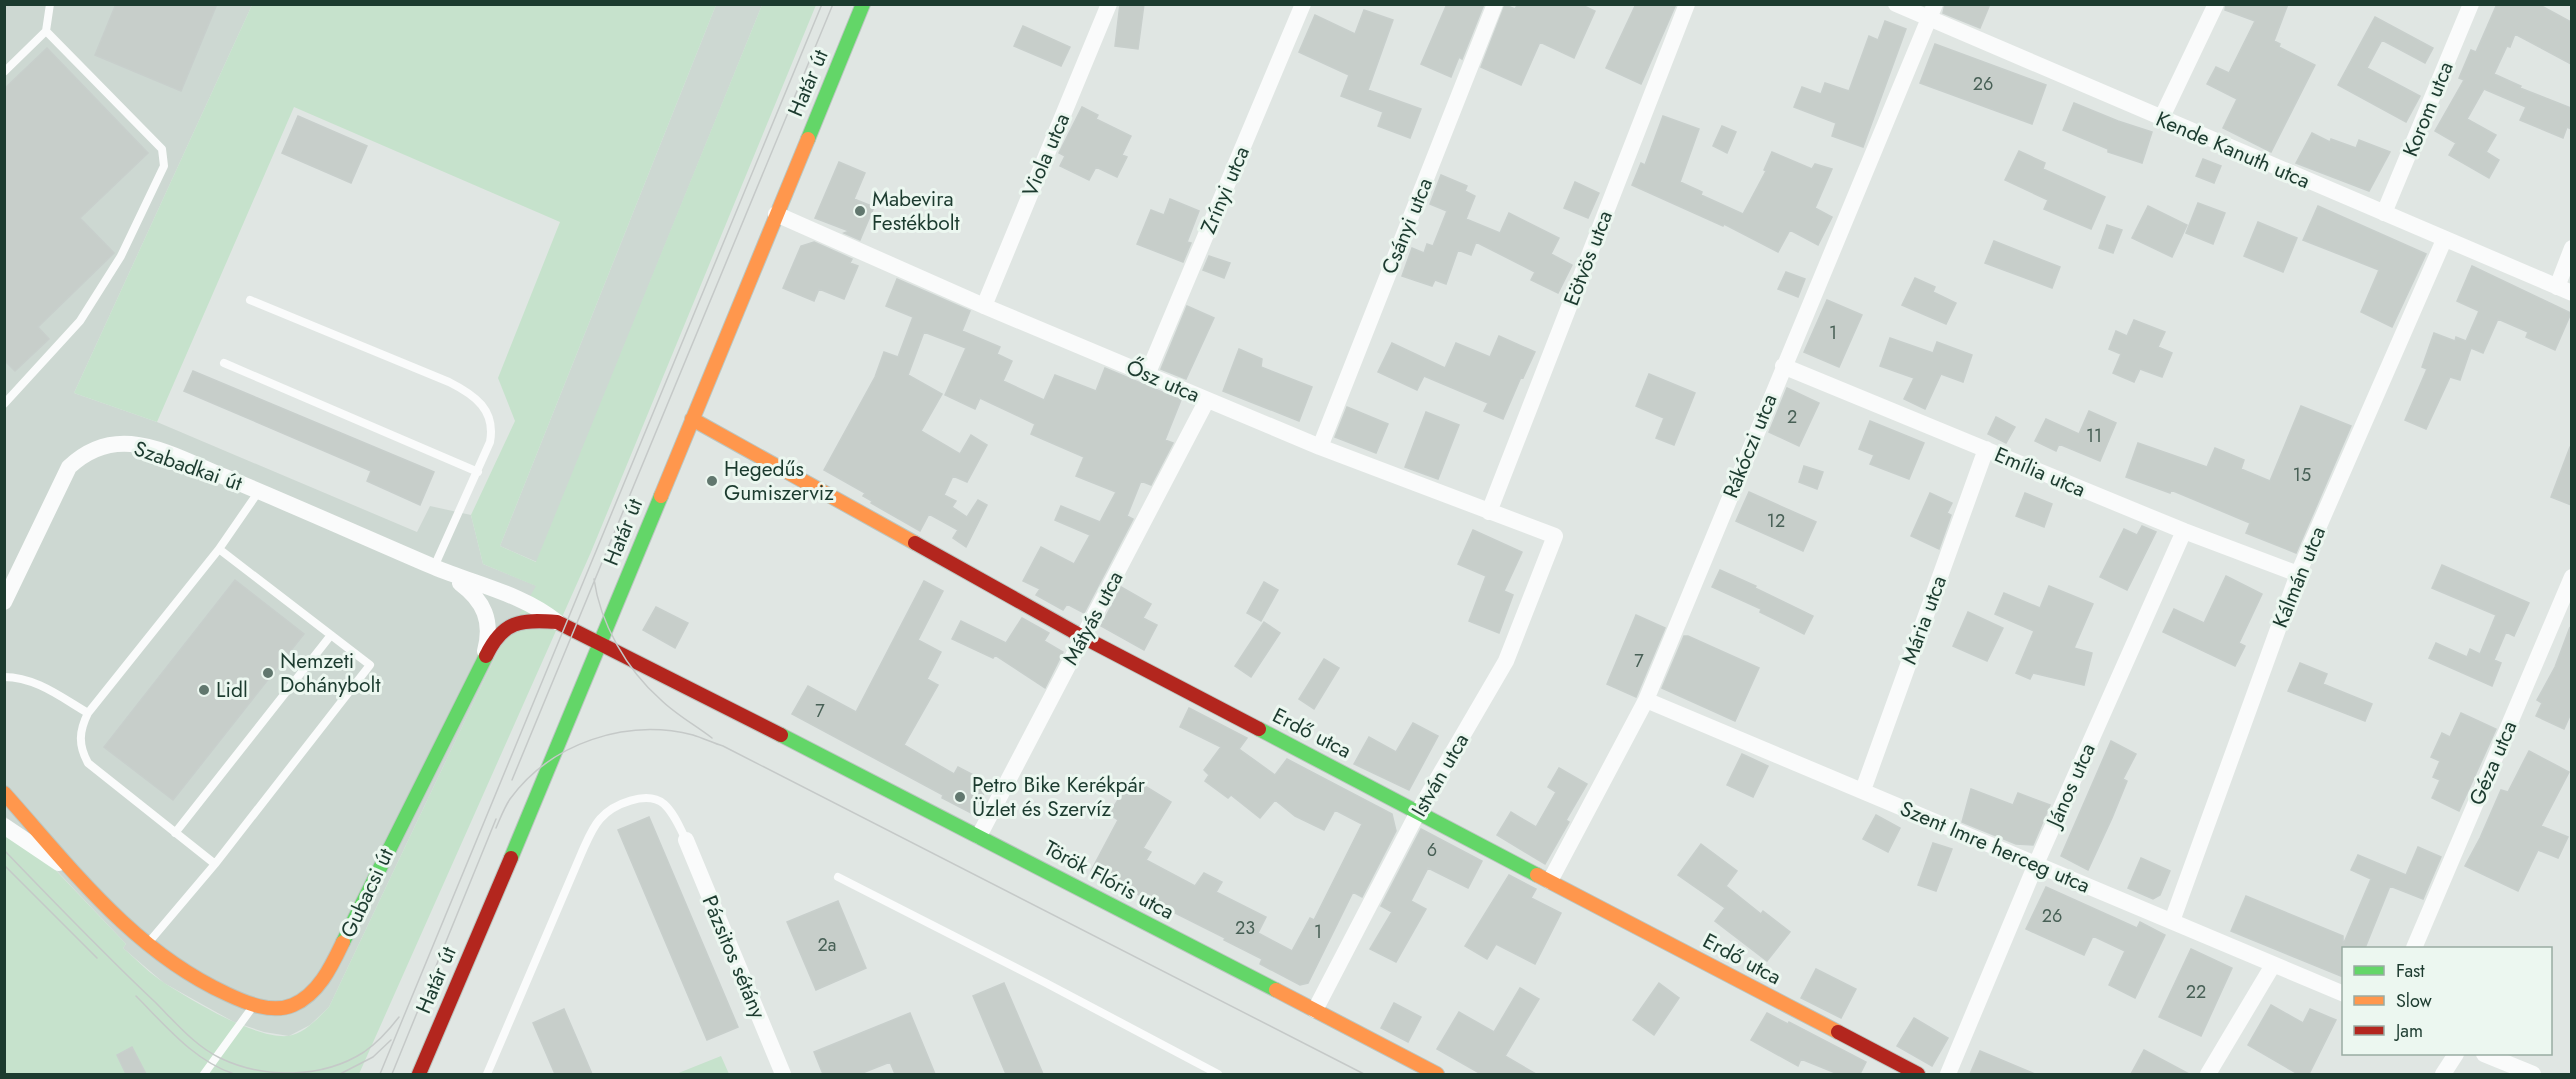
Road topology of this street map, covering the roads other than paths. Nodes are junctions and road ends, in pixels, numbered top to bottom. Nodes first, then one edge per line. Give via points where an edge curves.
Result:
1 (50, 4) edge
2 (863, 4) edge
3 (1109, 4) edge
4 (1303, 4) edge
5 (1495, 4) edge
6 (1687, 4) edge
7 (1896, 4) edge
8 (2216, 4) edge
9 (2471, 4) edge
10 (1932, 11) edge
11 (46, 31) junction
12 (4, 72) edge
13 (2161, 119) junction
14 (2384, 213) junction
15 (776, 214) junction
16 (2444, 240) junction
17 (2571, 248) edge
18 (2564, 290) edge
19 (249, 300) dead end
20 (984, 306) junction
21 (224, 363) dead end
22 (1783, 366) junction
23 (1147, 375) junction
24 (1207, 400) junction
25 (4, 404) edge
26 (692, 419) junction
27 (1320, 447) junction
28 (1986, 449) junction
29 (478, 472) junction
30 (259, 491) junction
31 (1489, 512) junction
32 (2184, 531) junction
33 (1555, 536) joint
34 (219, 549) junction
35 (440, 569) junction
36 (2298, 574) junction
37 (2571, 577) edge
38 (4, 602) edge
39 (557, 622) junction
40 (331, 635) junction
41 (1083, 637) junction
42 (600, 645) junction
43 (483, 658) junction
44 (4, 676) edge
45 (1646, 700) junction
46 (88, 713) junction
47 (1863, 790) junction
48 (4, 793) edge
49 (1418, 812) junction
50 (4, 826) edge
51 (175, 833) junction
52 (979, 836) junction
53 (686, 840) joint
54 (215, 864) junction
55 (2036, 864) junction
56 (74, 873) junction
57 (838, 877) dead end
58 (1550, 881) junction
59 (2172, 921) junction
60 (147, 945) junction
61 (2414, 947) edge
62 (2273, 965) junction
63 (2342, 994) edge
64 (254, 1005) junction
65 (1315, 1010) junction
66 (2455, 1055) edge
67 (2489, 1055) edge
68 (204, 1074) edge
69 (419, 1074) edge
70 (487, 1074) edge
71 (783, 1074) edge
72 (1218, 1074) edge
73 (1437, 1074) edge
74 (1918, 1074) edge
75 (1948, 1074) edge
76 (2208, 1074) edge
77 (2443, 1074) edge
78 (2533, 1074) edge

1 - 11 lane
2 - 15 street, Határ út
3 - 20 street, Viola utca
4 - 23 street, Zrínyi utca
5 - 27 street, Csányi utca
6 - 31 street, Eötvös utca
7 - 10 street, Kende Kanuth utca
8 - 13 street
9 - 14 street, Korom utca
10 - 13 street, Kende Kanuth utca
10 - 22 street, Rákóczi utca
11 - 12 lane
11 - 25 lane via 162,149 164,166 121,256 80,321
13 - 14 street, Kende Kanuth utca
14 - 16 street, Kende Kanuth utca
15 - 20 street, Ősz utca
15 - 26 street, Határ út
16 - 18 street, Kende Kanuth utca
16 - 36 street, Kálmán utca
17 - 18 street
19 - 29 lane via 448,382 476,398 485,408 492,430
20 - 23 street, Ősz utca
21 - 29 lane
22 - 28 street, Emília utca
22 - 45 street, Rákóczi utca
23 - 24 street, Ősz utca
24 - 27 street, Ősz utca
24 - 41 street, Mátyás utca
26 - 41 street, Erdő utca
26 - 42 street, Határ út
27 - 31 street, Ősz utca
28 - 32 street, Emília utca
28 - 47 street, Mária utca
29 - 35 lane
30 - 34 lane
30 - 35 street, Szabadkai út
30 - 38 street, Szabadkai út via 143,446 115,444 88,452 69,467 61,481
31 - 33 street, Ősz utca
32 - 36 street, Emília utca
32 - 55 street, János utca
33 - 49 street, István utca via 1506,661
34 - 40 lane
34 - 46 lane
35 - 39 street, Szabadkai út via 541,608
35 - 43 street, Szabadkai út via 477,596 482,605 488,627
36 - 59 street, Kálmán utca
37 - 61 street, Géza utca
39 - 42 street, Gubacsi út
39 - 43 street, Gubacsi út via 523,621 506,626
40 - 51 lane
40 - 54 lane via 370,665
41 - 49 street, Erdő utca
41 - 52 street, Mátyás utca
42 - 52 street, Török Flóris utca
42 - 69 street, Határ út
43 - 64 street, Gubacsi út via 330,969 303,1000 284,1008
44 - 46 lane via 34,681
45 - 47 street, Szent Imre herceg utca
45 - 58 street, Rákóczi utca
46 - 51 lane via 80,737 88,763
47 - 55 street, Szent Imre herceg utca
48 - 56 street, Gubacsi út
49 - 58 street, Erdő utca
49 - 65 street, István utca
50 - 56 street, Gubacsi út
51 - 54 lane
52 - 65 street, Török Flóris utca
53 - 70 lane via 669,810 652,799 629,802 600,819 582,852
53 - 71 street, Pázsitos sétány
54 - 60 lane
55 - 59 street, Szent Imre herceg utca
55 - 75 street, János utca
56 - 60 street, Gubacsi út
57 - 72 lane
58 - 74 street, Erdő utca
59 - 62 street, Szent Imre herceg utca
60 - 64 street, Gubacsi út via 197,980
62 - 63 street, Szent Imre herceg utca
62 - 76 street
64 - 68 lane
65 - 73 street, Török Flóris utca
66 - 77 street
67 - 78 street

